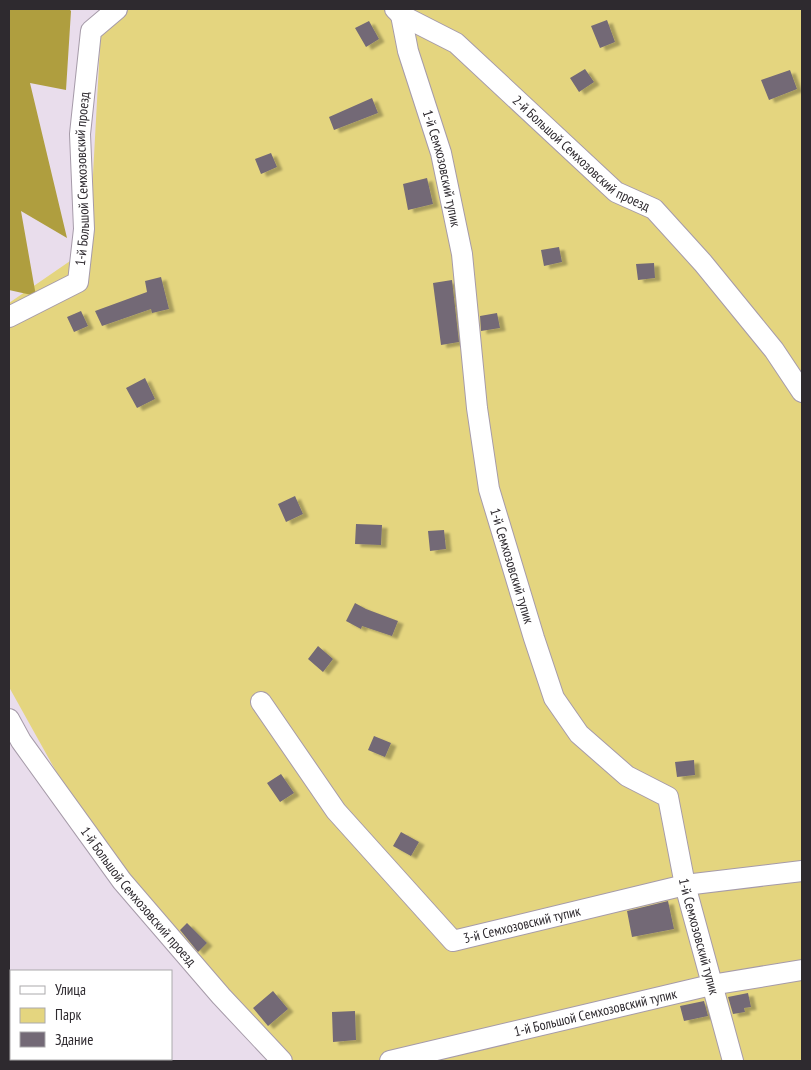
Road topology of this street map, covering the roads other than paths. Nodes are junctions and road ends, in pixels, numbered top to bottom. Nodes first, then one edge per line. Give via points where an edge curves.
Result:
1 (117, 9) edge
2 (398, 12) edge
3 (9, 317) edge
4 (802, 392) edge
5 (261, 702) dead end
6 (9, 719) edge
7 (802, 871) edge
8 (685, 885) junction
9 (802, 970) edge
10 (711, 985) junction
11 (282, 1061) edge
12 (390, 1061) edge
13 (733, 1061) edge

1 - 3 street, 1-й Большой Семхозовский проезд via 91,31 80,134 84,229 78,282
2 - 4 street, 2-й Большой Семхозовский проезд via 456,43 616,192 654,209 774,350
2 - 8 street, 1-й Семхозовский тупик via 441,153 462,254 477,408 489,489 534,638 554,698 579,734 627,776 668,797
5 - 8 street, 3-й Семхозовский тупик via 336,811 453,941
6 - 11 street, 1-й Большой Семхозовский проезд via 21,741 122,881
7 - 8 street, 3-й Семхозовский тупик
8 - 10 street, 1-й Семхозовский тупик
9 - 10 street, 1-й Большой Семхозовский тупик
10 - 12 street, 1-й Большой Семхозовский тупик
10 - 13 street, 1-й Семхозовский тупик

